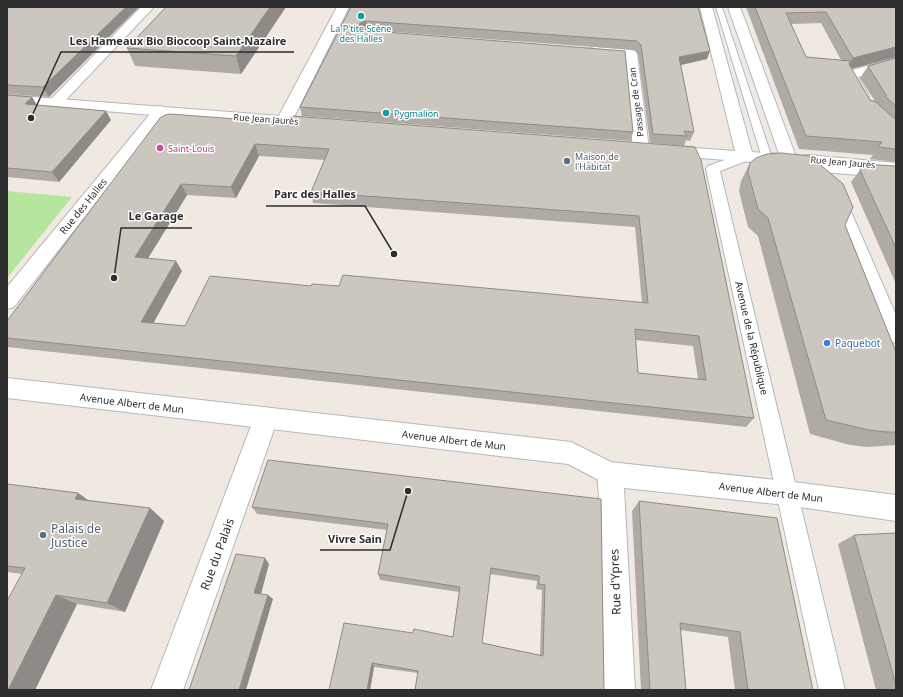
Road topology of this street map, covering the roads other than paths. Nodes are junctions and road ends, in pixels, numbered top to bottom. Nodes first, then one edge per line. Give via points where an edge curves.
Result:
1 (148, 7) edge
2 (343, 7) edge
3 (706, 7) edge
4 (719, 7) edge
5 (734, 7) edge
6 (582, 50) edge
7 (896, 62) edge
8 (7, 99) edge
9 (55, 103) junction
10 (869, 108) edge
11 (160, 111) junction
12 (284, 121) junction
13 (334, 125) edge
14 (634, 148) joint
15 (744, 157) junction
16 (768, 158) junction
17 (789, 160) junction
18 (809, 166) junction
19 (896, 166) edge
20 (896, 173) edge
21 (7, 300) edge
22 (896, 336) edge
23 (7, 388) edge
24 (266, 418) junction
25 (610, 474) junction
26 (786, 493) junction
27 (896, 508) edge
28 (167, 690) edge
29 (619, 690) edge
30 (832, 690) edge

1 - 9 street
2 - 12 street via 336,33
3 - 15 street
4 - 16 lane
5 - 17 street
6 - 14 street, Passage de Cran via 630,54
7 - 10 street via 850,75
8 - 9 street, Rue Jean Jaurès
9 - 11 street, Rue Jean Jaurès
11 - 12 street, Rue Jean Jaurès
11 - 21 street, Rue des Halles
12 - 13 street, Rue Jean Jaurès
14 - 15 street, Rue Jean Jaurès
15 - 16 street, Rue Jean Jaurès
15 - 26 street, Avenue de la République via 714,169
16 - 17 street, Rue Jean Jaurès
17 - 18 street, Rue Jean Jaurès
17 - 19 lane, Rue Jean Jaurès via 808,158
18 - 20 street, Rue Jean Jaurès
18 - 22 street via 830,179
23 - 24 street, Avenue Albert de Mun
24 - 25 street, Avenue Albert de Mun via 571,453
24 - 28 street, Rue du Palais
25 - 26 street, Avenue Albert de Mun
25 - 29 street, Rue d'Ypres
26 - 27 street, Avenue Albert de Mun
26 - 30 street, Avenue de la République

